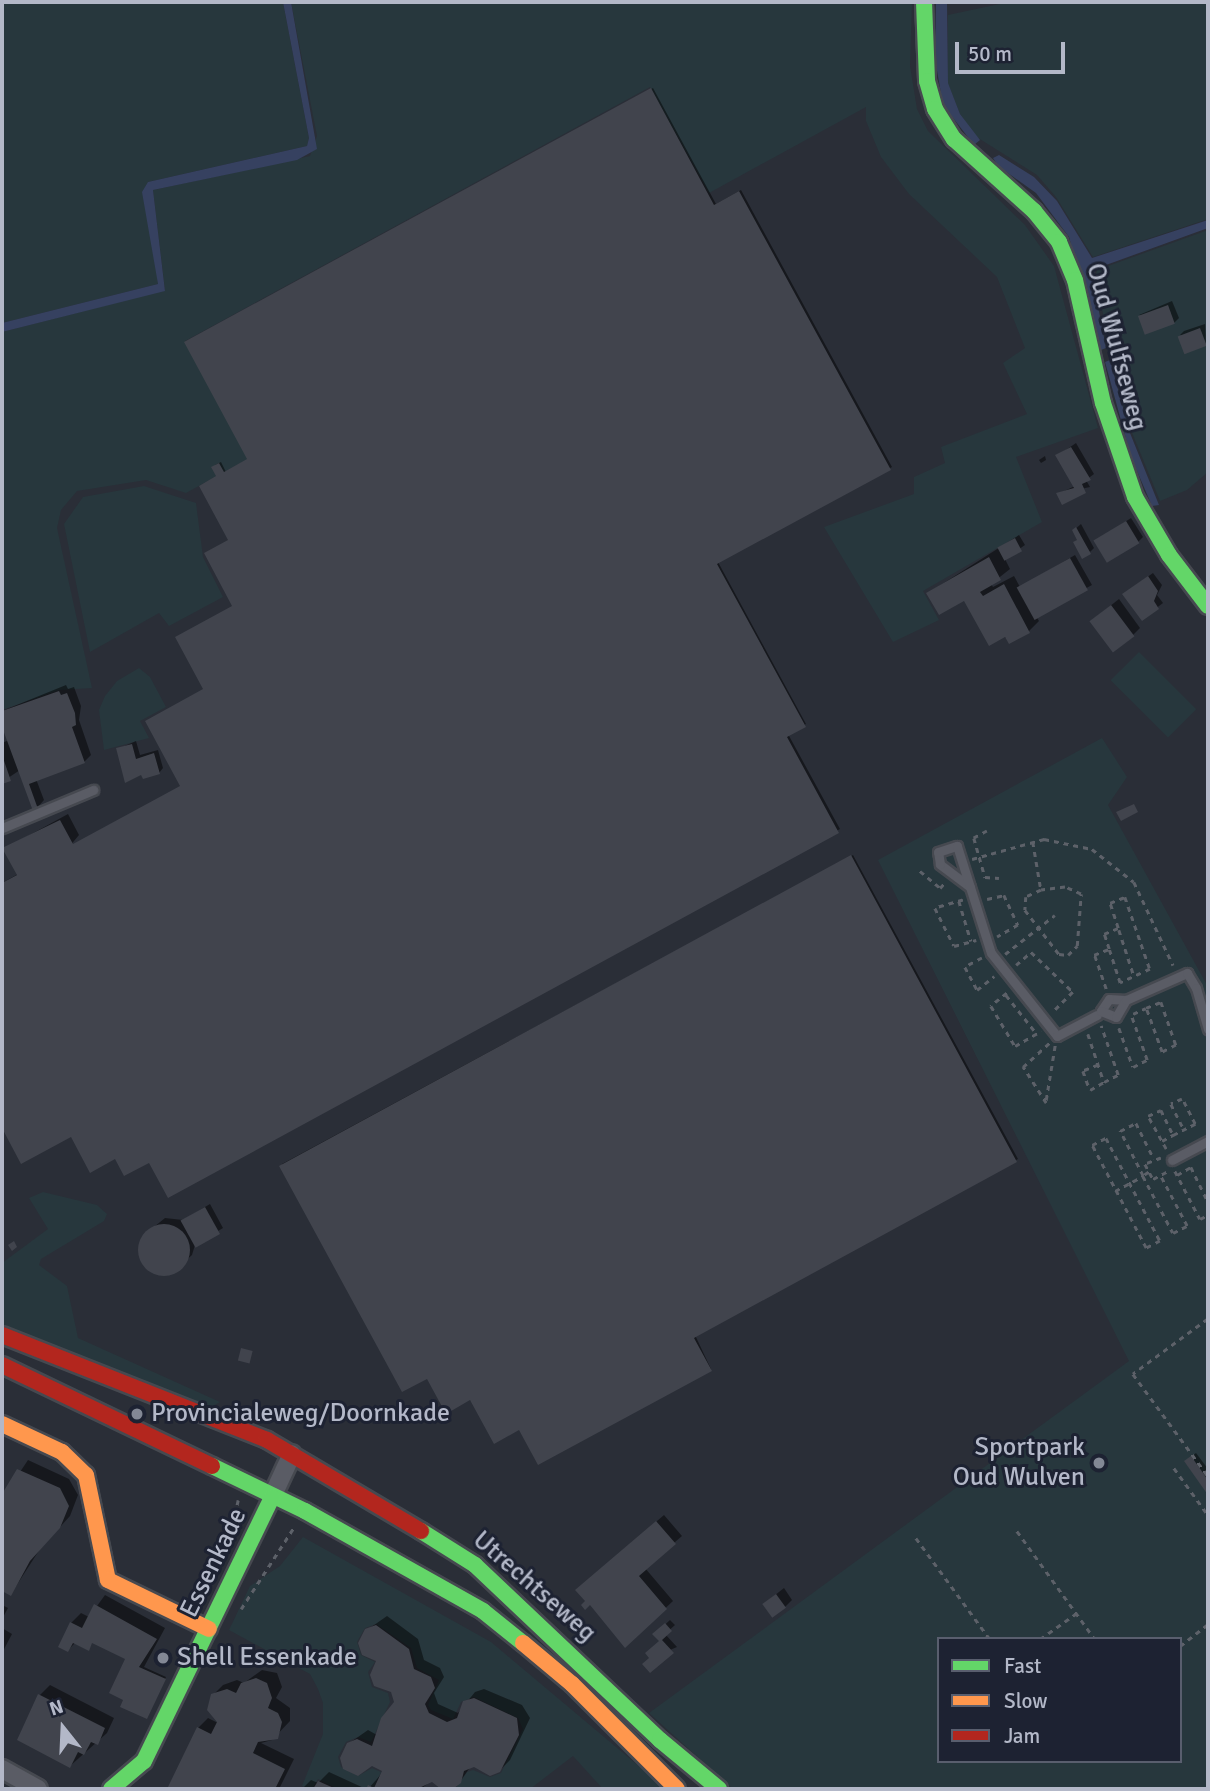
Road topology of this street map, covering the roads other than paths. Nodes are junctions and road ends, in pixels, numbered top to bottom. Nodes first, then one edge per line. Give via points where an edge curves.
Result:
1 (924, 2) edge
2 (1208, 606) edge
3 (93, 790) dead end
4 (2, 828) edge
5 (970, 887) junction
6 (1126, 1000) junction
7 (1097, 1014) dead end
8 (1208, 1030) edge
9 (1208, 1142) edge
10 (1172, 1160) road end
11 (2, 1335) edge
12 (2, 1365) edge
13 (2, 1423) edge
14 (292, 1454) junction
15 (272, 1497) junction
16 (209, 1629) junction
17 (2, 1769) edge
18 (38, 1789) edge
19 (111, 1789) edge
20 (677, 1789) edge
21 (719, 1789) edge

1 - 2 street, Oud Wulfseweg via 926,81 935,109 954,139 1034,211 1059,242 1075,281 1103,403 1135,497
3 - 4 lane
5 - 5 lane via 957,846 938,852 940,864
5 - 7 lane via 985,940 998,965 1057,1036
6 - 6 lane via 1108,994 1101,1011 1116,1019
6 - 8 lane via 1178,974 1191,977
9 - 10 lane
11 - 14 street, Utrechtseweg via 225,1420
12 - 15 street, Utrechtseweg
13 - 16 street via 62,1452 86,1475 108,1580
14 - 15 street
14 - 21 street, Utrechtseweg via 475,1565
15 - 16 street, Essenkade
15 - 20 street, Utrechtseweg via 483,1612 572,1684
16 - 19 street, Essenkade via 144,1761
17 - 18 street

